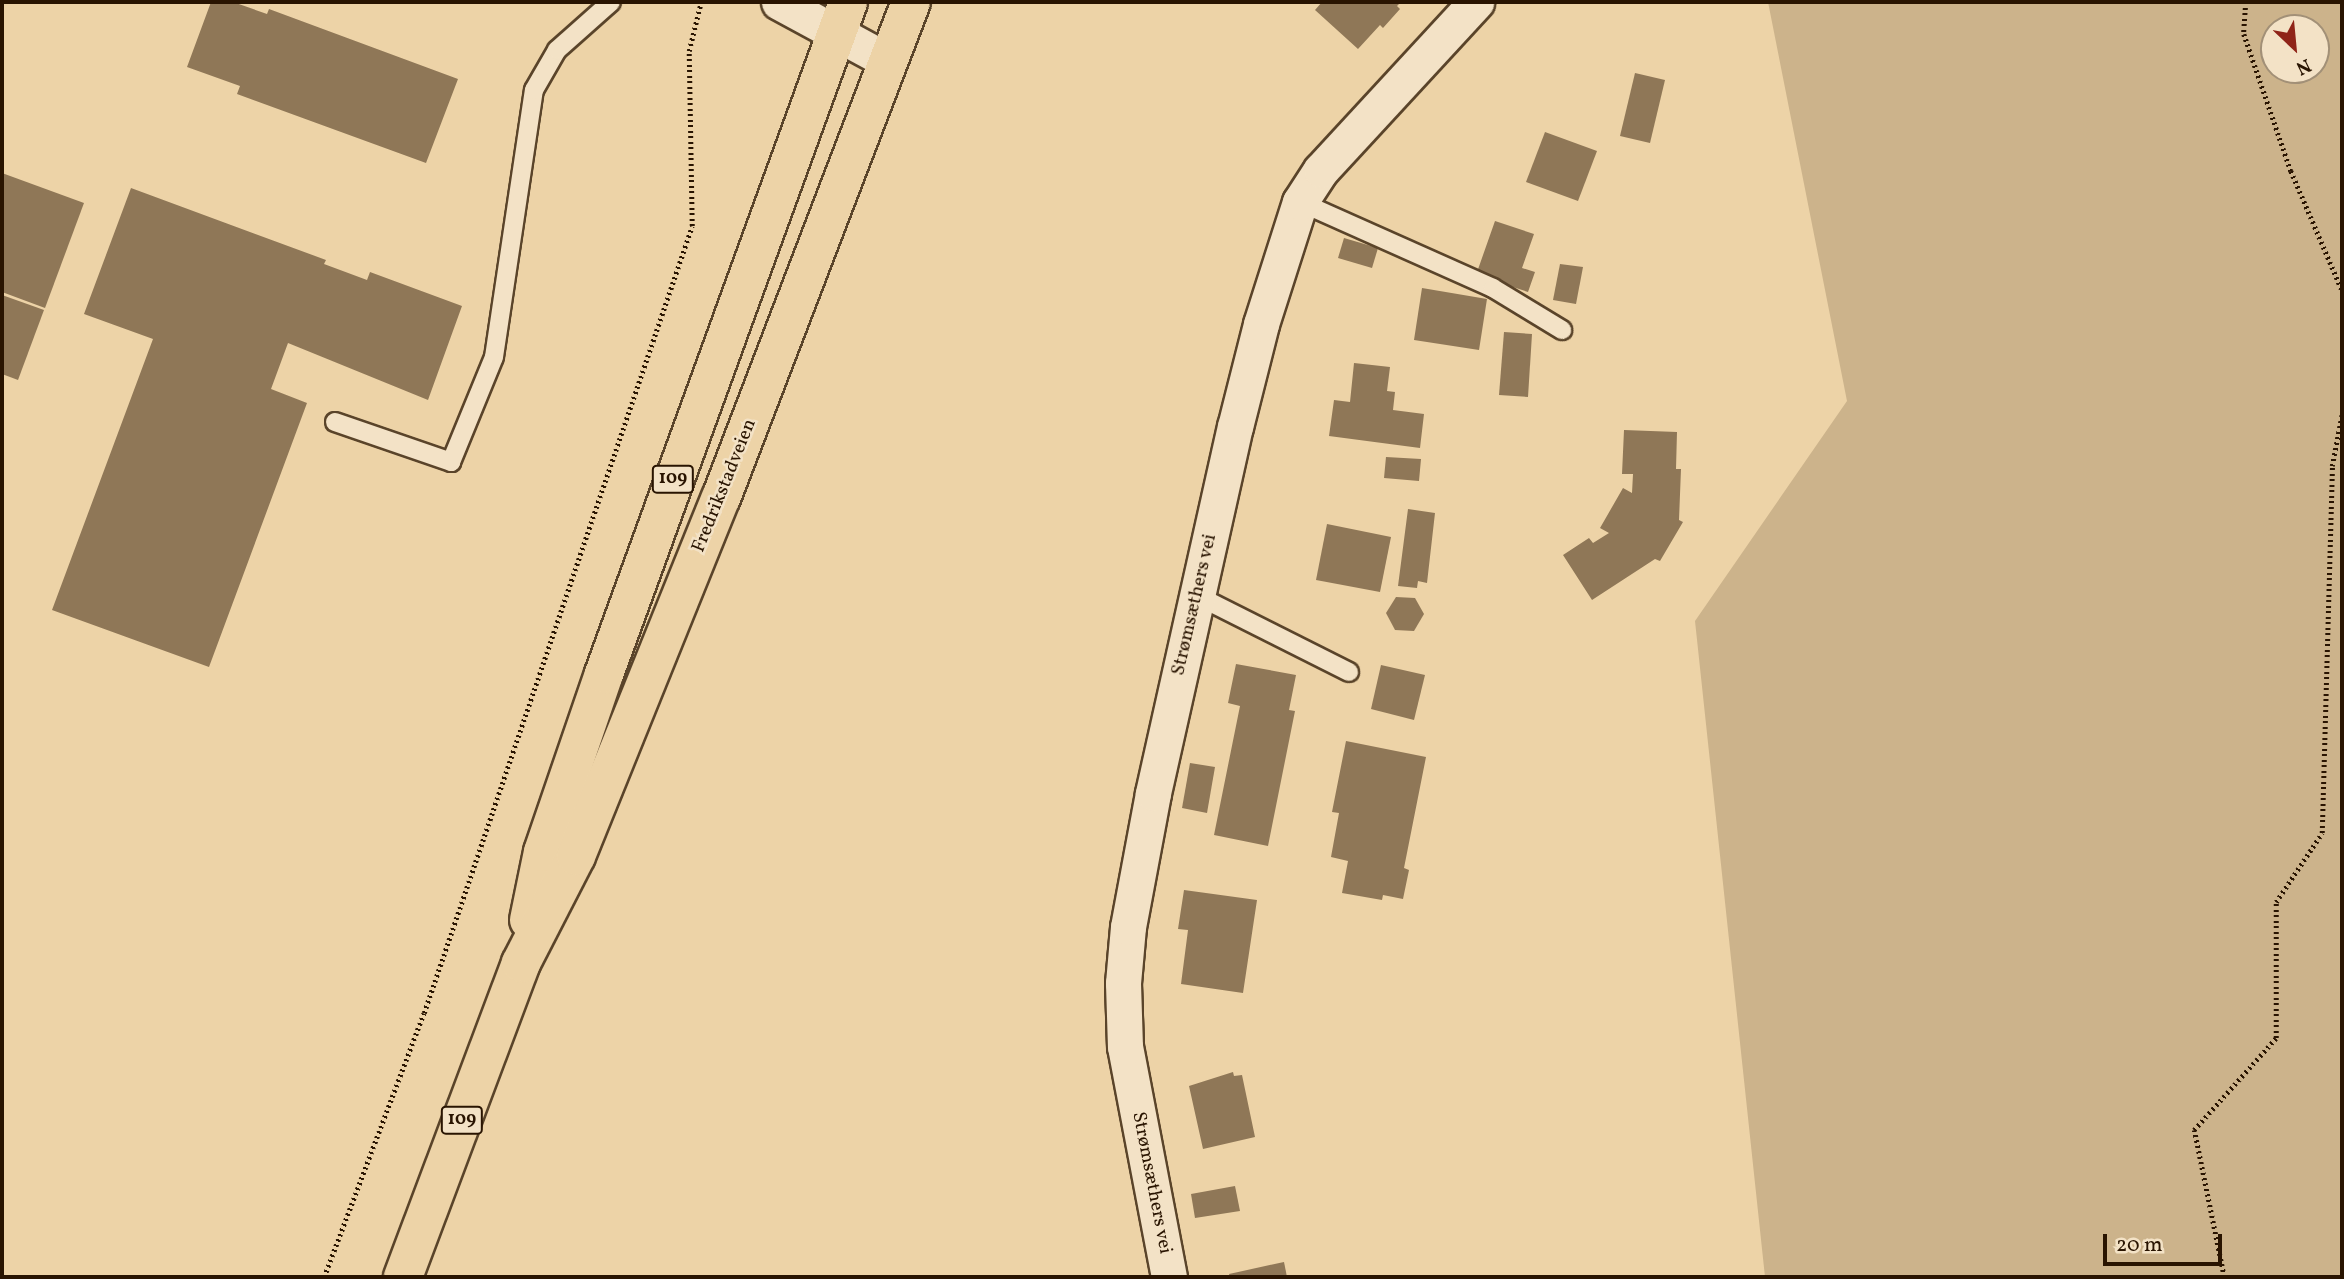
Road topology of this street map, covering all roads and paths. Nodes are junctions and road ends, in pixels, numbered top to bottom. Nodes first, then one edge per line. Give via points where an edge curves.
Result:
1 (611, 2) edge
2 (701, 2) edge
3 (779, 2) edge
4 (911, 2) edge
5 (1476, 2) edge
6 (2246, 2) edge
7 (841, 17) edge
8 (888, 61) junction
9 (1300, 202) junction
10 (2342, 290) edge
11 (1562, 330) dead end
12 (2342, 414) edge
13 (335, 422) dead end
14 (1198, 596) junction
15 (1349, 672) dead end
16 (521, 963) junction
17 (324, 1277) edge
18 (403, 1277) edge
19 (1169, 1277) edge
20 (2224, 1277) edge

1 - 13 lane via 557,50 534,90 494,357 451,462
2 - 17 path via 689,51 692,226 424,1013
3 - 7 street
4 - 8 main road, Fredrikstadveien / 109
5 - 9 street, Strømsæthers vei via 1321,170
6 - 10 path via 2244,34 2291,171
7 - 8 street
7 - 16 main road, Fredrikstadveien / 109 via 543,852
8 - 16 main road, Fredrikstadveien / 109 via 721,498 576,856
9 - 11 lane via 1493,288
9 - 14 street, Strømsæthers vei via 1261,324
12 - 20 path via 2332,466 2322,833 2276,902 2276,1038 2194,1130
14 - 15 lane
14 - 19 street, Strømsæthers vei via 1150,807 1128,927 1124,983 1125,1047
16 - 18 main road, Fredrikstadveien / 109

